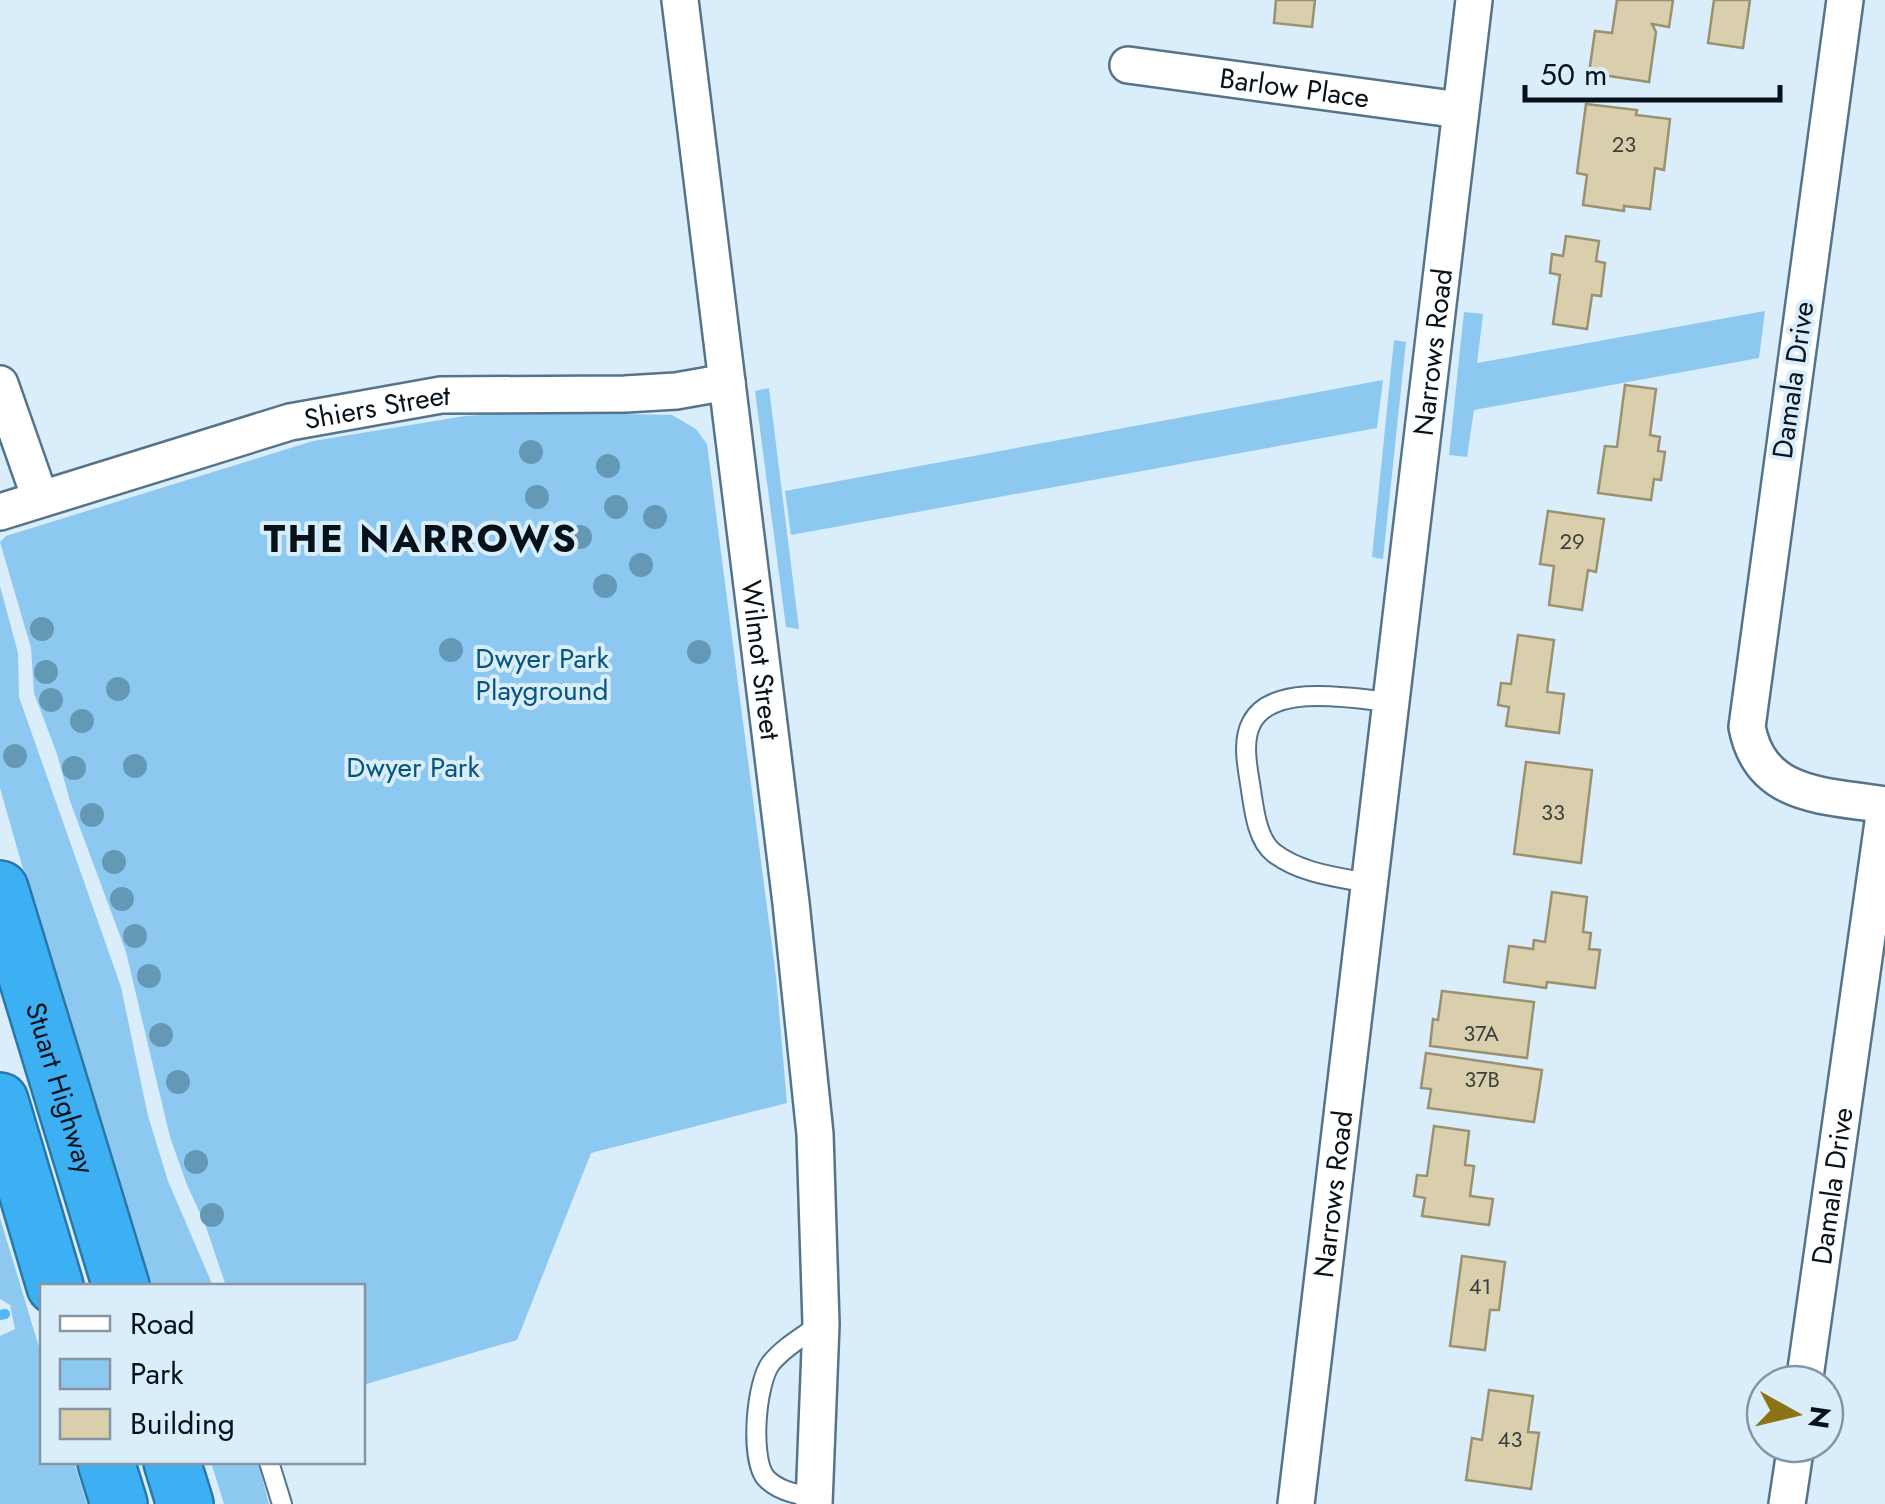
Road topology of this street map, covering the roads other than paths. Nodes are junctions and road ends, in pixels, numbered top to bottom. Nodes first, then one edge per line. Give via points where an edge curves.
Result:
1 (680, 0) edge
2 (1474, 0) edge
3 (1845, 0) edge
4 (1128, 65) dead end
5 (1460, 110) junction
6 (727, 382) junction
7 (0, 384) edge
8 (40, 498) junction
9 (0, 512) edge
10 (1389, 702) junction
11 (1885, 806) edge
12 (1368, 883) junction
13 (0, 889) edge
14 (0, 1101) edge
15 (54, 1284) edge
16 (120, 1284) edge
17 (820, 1324) junction
18 (1807, 1364) edge
19 (107, 1464) edge
20 (173, 1464) edge
21 (271, 1464) edge
22 (1793, 1464) edge
23 (814, 1501) edge
24 (119, 1504) edge
25 (185, 1504) edge
26 (282, 1504) edge
27 (1296, 1504) edge
28 (1787, 1504) edge

1 - 6 street, Wilmot Street
2 - 5 street, Narrows Road
3 - 11 street, Damala Drive via 1747,727 1758,758 1794,789
4 - 5 street, Barlow Place
5 - 10 street, Narrows Road
6 - 8 street, Shiers Street via 625,394 441,394 290,422
6 - 17 street, Wilmot Street via 809,1073
7 - 8 street
8 - 9 street, Shiers Street
10 - 12 street, Narrows Road
10 - 12 lane via 1294,697 1252,720 1246,741 1256,819 1270,850 1317,873
11 - 18 street, Damala Drive
12 - 27 street, Narrows Road
13 - 16 highway, Stuart Highway
14 - 15 highway
17 - 23 street, Wilmot Street
17 - 23 lane, Wilmot Street via 766,1371 757,1433 764,1476
19 - 24 highway
20 - 25 highway
21 - 26 lane
22 - 28 street

